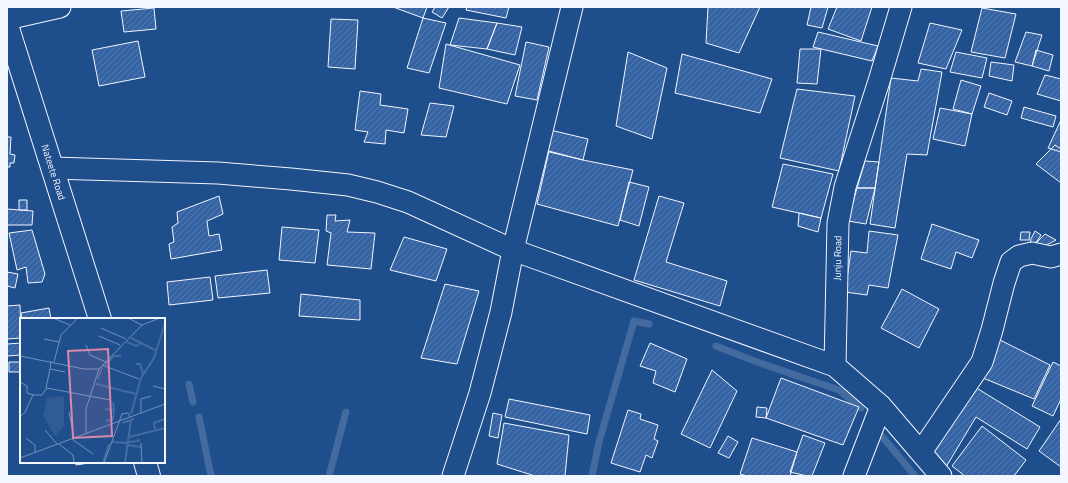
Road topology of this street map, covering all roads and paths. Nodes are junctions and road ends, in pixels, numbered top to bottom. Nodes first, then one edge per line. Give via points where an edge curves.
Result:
1 (60, 7) edge
2 (572, 7) edge
3 (901, 7) edge
4 (7, 19) edge
5 (7, 25) edge
6 (52, 168) junction
7 (512, 250) junction
8 (1061, 254) edge
9 (100, 318) edge
10 (835, 366) junction
11 (881, 406) junction
12 (920, 452) junction
13 (145, 463) edge
14 (150, 476) edge
15 (453, 476) edge
16 (854, 476) edge
17 (941, 476) edge

1 - 4 street
2 - 7 street
3 - 10 street, Junju Road via 845,187 838,223
5 - 6 main road, Nateete Road
6 - 7 street via 218,173 348,185 408,202
6 - 9 main road, Nateete Road
7 - 10 street
7 - 15 street via 499,320 480,393
8 - 12 street via 1051,257 1032,254 1019,256 1011,262 982,362
10 - 11 street
11 - 12 street
11 - 16 street
12 - 17 street
13 - 14 main road

